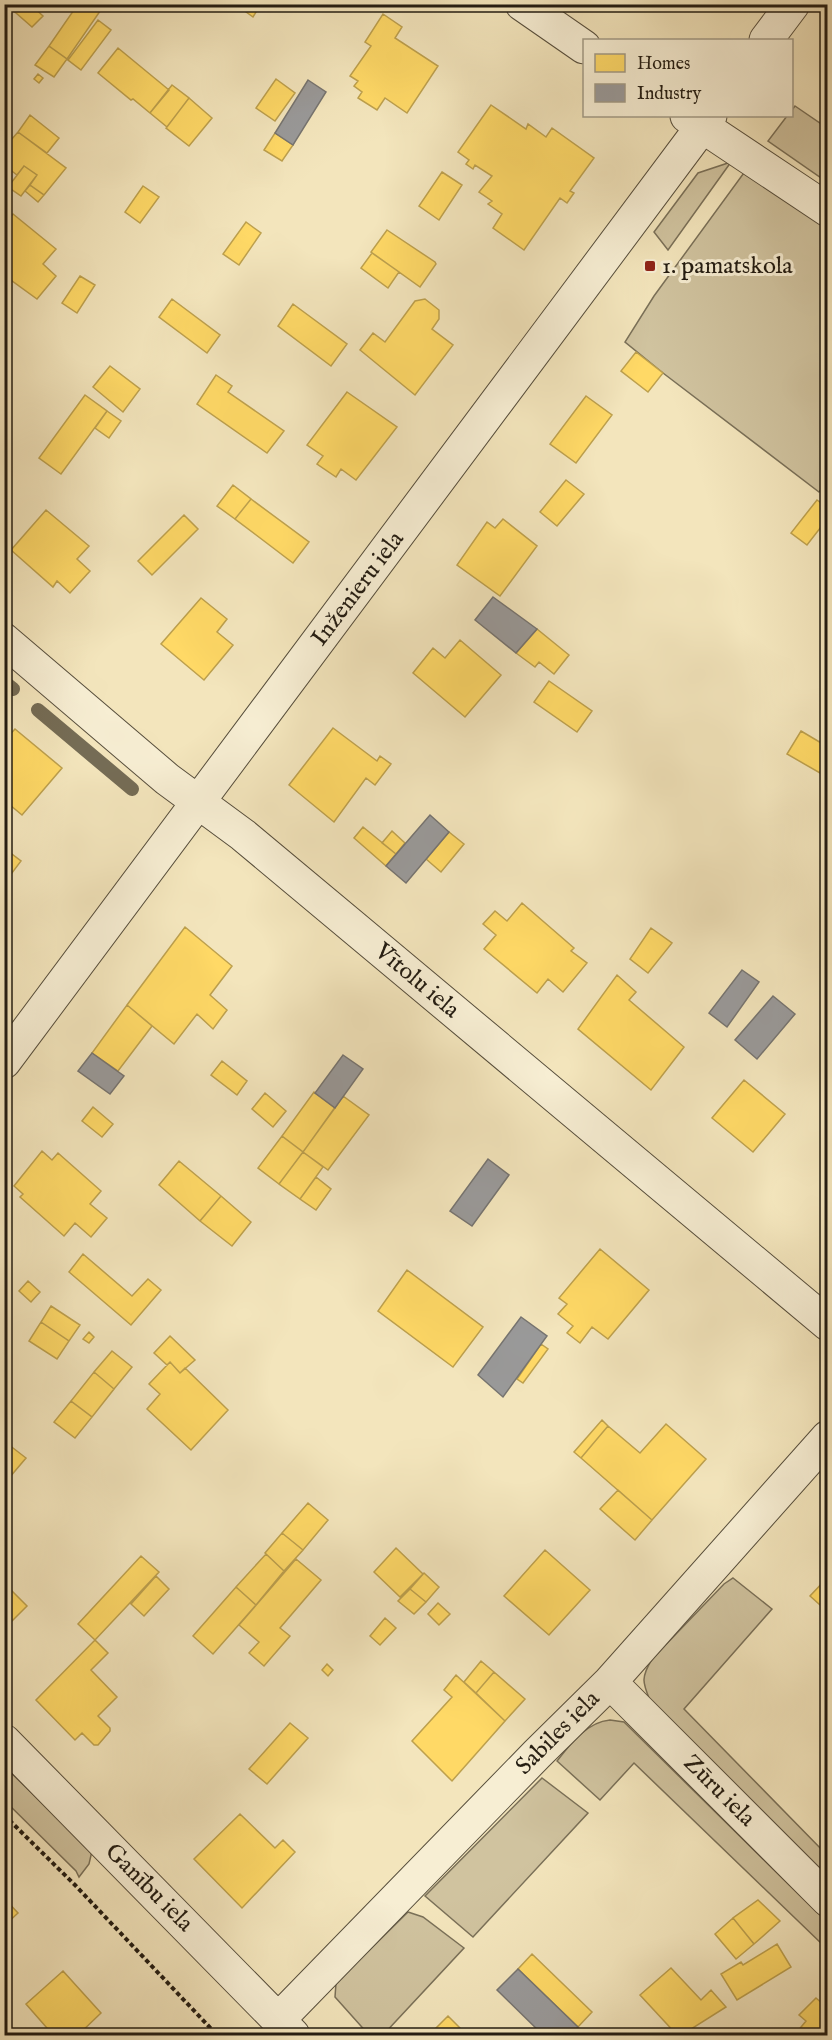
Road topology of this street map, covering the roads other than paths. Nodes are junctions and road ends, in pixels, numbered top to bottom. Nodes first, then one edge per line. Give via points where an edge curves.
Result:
1 (522, 4) edge
2 (793, 4) edge
3 (767, 39) edge
4 (583, 45) edge
5 (700, 119) edge
6 (828, 210) edge
7 (4, 640) edge
8 (199, 802) junction
9 (4, 1062) edge
10 (828, 1324) edge
11 (828, 1437) edge
12 (610, 1682) junction
13 (4, 1741) edge
14 (828, 1900) edge
15 (286, 2027) edge

1 - 4 street
2 - 3 street
5 - 6 street
5 - 8 street, Inženieru iela
7 - 8 street, Vītolu iela
8 - 9 street, Inženieru iela
8 - 10 street, Vītolu iela
11 - 12 street, Sabiles iela
12 - 14 street, Zūru iela
12 - 15 street, Sabiles iela via 537,1754
13 - 15 street, Ganību iela

